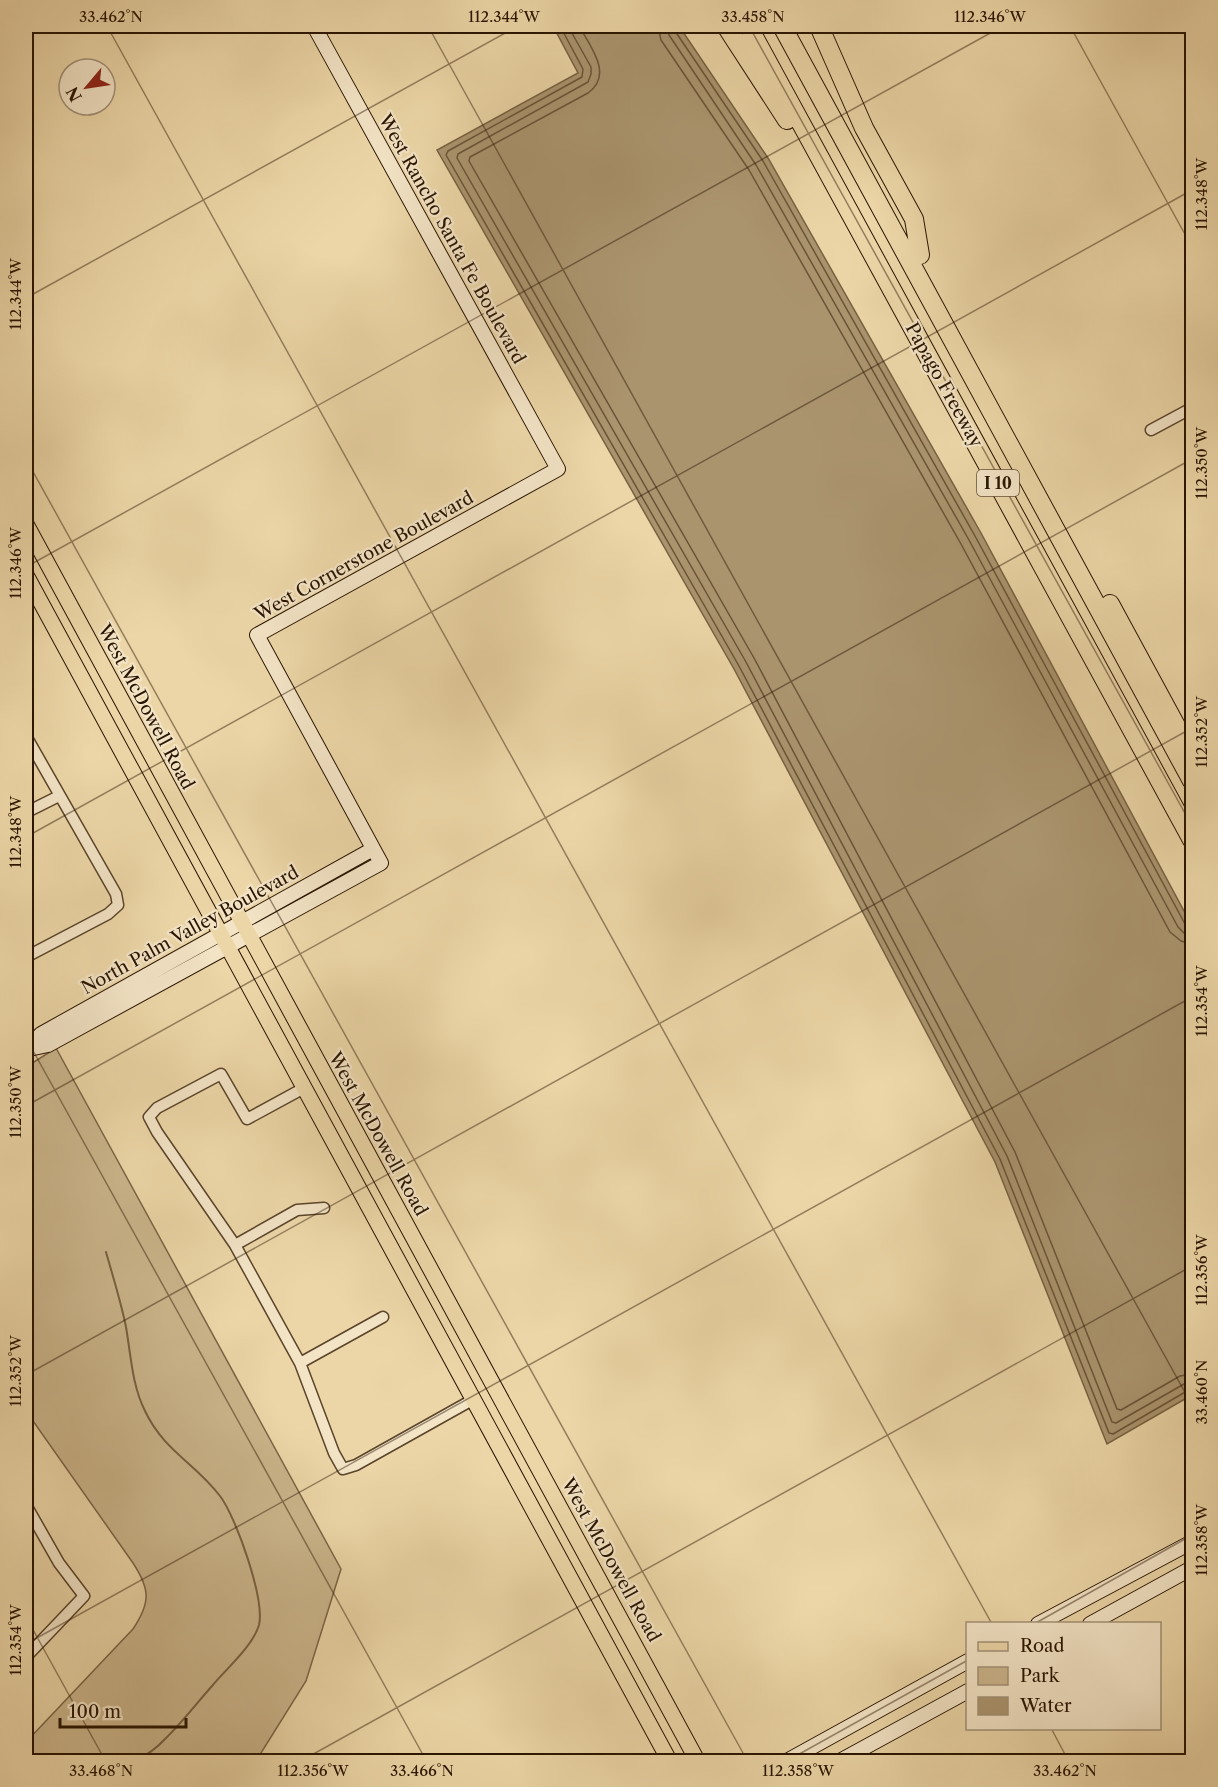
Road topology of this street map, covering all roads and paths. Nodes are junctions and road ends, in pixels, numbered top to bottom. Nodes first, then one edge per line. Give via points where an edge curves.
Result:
1 (314, 26) edge
2 (726, 26) edge
3 (748, 26) edge
4 (782, 26) edge
5 (796, 26) edge
6 (819, 26) edge
7 (1187, 26) edge
8 (1192, 36) edge
9 (824, 166) junction
10 (920, 255) junction
11 (1192, 408) edge
12 (1152, 430) dead end
13 (558, 469) joint
14 (26, 524) edge
15 (26, 575) edge
16 (26, 736) edge
17 (1192, 755) edge
18 (1192, 781) edge
19 (58, 796) junction
20 (31, 810) dead end
21 (1192, 840) edge
22 (374, 849) junction
23 (381, 863) joint
24 (240, 922) junction
25 (249, 937) junction
26 (224, 941) junction
27 (26, 957) edge
28 (27, 1050) edge
29 (304, 1088) junction
30 (324, 1208) dead end
31 (235, 1245) junction
32 (383, 1317) dead end
33 (300, 1363) junction
34 (474, 1399) junction
35 (26, 1505) edge
36 (1192, 1542) edge
37 (587, 1557) junction
38 (1192, 1568) edge
39 (566, 1569) junction
40 (1040, 1622) edge
41 (1092, 1622) edge
42 (26, 1657) edge
43 (966, 1663) edge
44 (966, 1692) edge
45 (669, 1761) edge
46 (698, 1761) edge
47 (785, 1761) edge
48 (838, 1761) edge

1 - 13 street, West Rancho Santa Fe Boulevard
2 - 9 highway via 785,117
3 - 9 highway, Papago Freeway / I 10
4 - 18 highway
5 - 10 highway, I 10
6 - 10 highway via 864,128 914,219
7 - 8 street
9 - 21 highway, Papago Freeway / I 10
10 - 17 highway, I 10
11 - 12 street
13 - 22 street, West Cornerstone Boulevard via 256,635
14 - 24 main road, West McDowell Road
15 - 26 main road
16 - 19 street
19 - 20 street
19 - 27 street via 116,894 118,905
22 - 23 street, West Cornerstone Boulevard
22 - 24 street, North Palm Valley Boulevard
23 - 25 street, North Palm Valley Boulevard
24 - 25 main road, West McDowell Road
24 - 26 street, North Palm Valley Boulevard
25 - 26 street, North Palm Valley Boulevard
25 - 37 main road, West McDowell Road
26 - 28 street, North Palm Valley Boulevard via 48,1046
26 - 29 main road
29 - 31 street via 247,1119 221,1074 157,1108 149,1117
29 - 34 main road
30 - 31 street via 297,1210
31 - 33 street
32 - 33 street
33 - 34 street via 343,1469
34 - 39 main road
35 - 42 street via 59,1563 84,1596
36 - 40 street
37 - 39 main road
37 - 46 main road, West McDowell Road
38 - 41 street
39 - 45 main road
43 - 47 street
44 - 48 street

